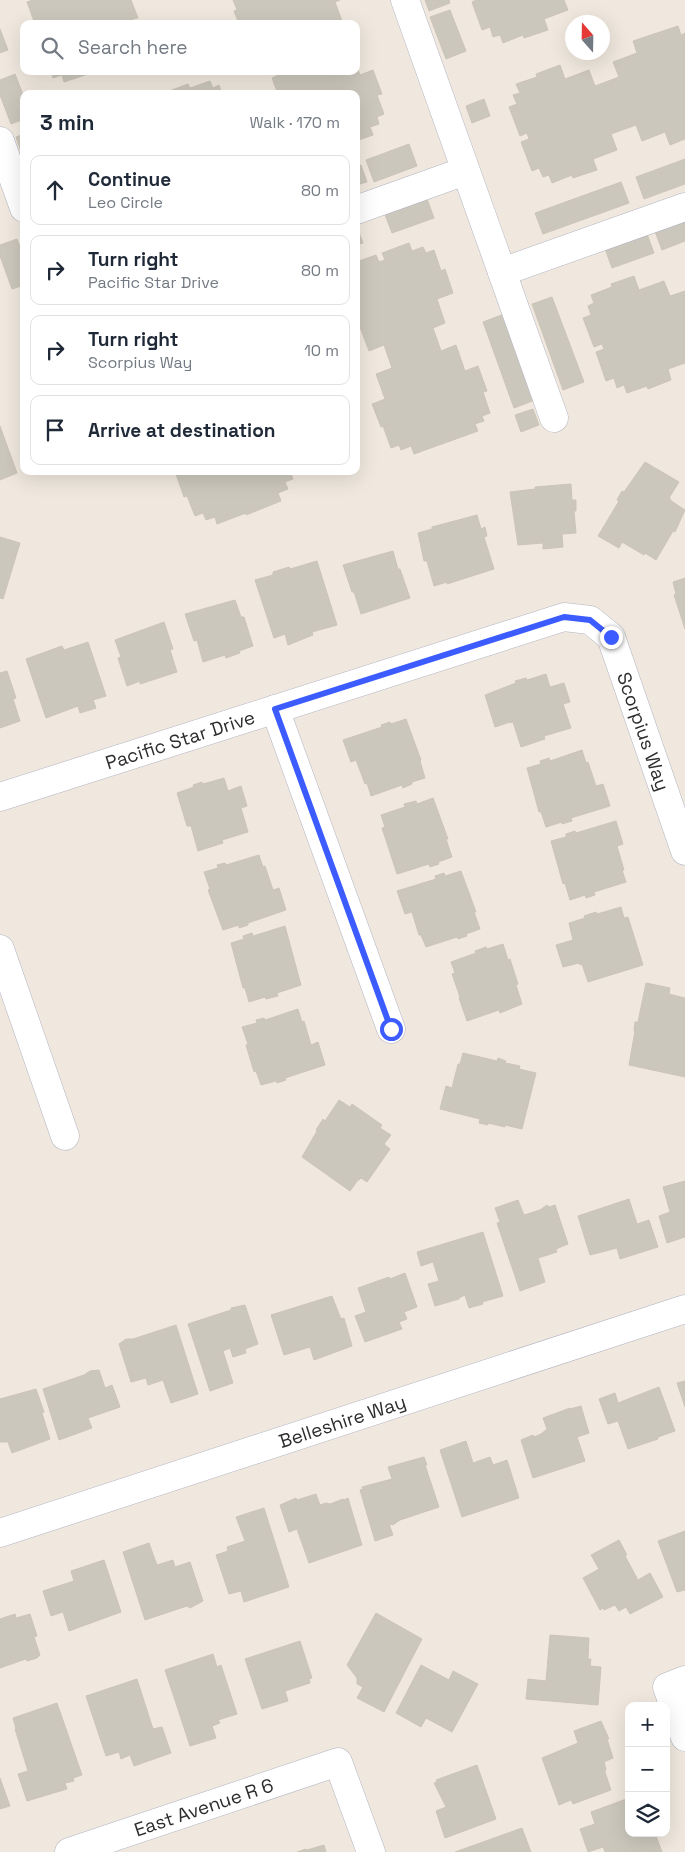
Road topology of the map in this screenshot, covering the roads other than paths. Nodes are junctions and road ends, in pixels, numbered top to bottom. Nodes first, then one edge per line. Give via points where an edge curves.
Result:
1 (405, 0) edge
2 (0, 142) edge
3 (465, 172) junction
4 (20, 197) edge
5 (685, 207) edge
6 (360, 209) edge
7 (502, 272) junction
8 (554, 418) dead end
9 (590, 620) joint
10 (275, 709) junction
11 (0, 797) edge
12 (685, 851) edge
13 (0, 949) edge
14 (391, 1029) dead end
15 (65, 1136) dead end
16 (685, 1309) edge
17 (0, 1533) edge
18 (676, 1684) edge
19 (685, 1737) edge
20 (69, 1852) edge
21 (371, 1852) edge

1 - 3 street
2 - 4 street
3 - 6 street
3 - 7 street
5 - 7 street
7 - 8 street
9 - 10 street, Pacific Star Drive via 564,617
9 - 12 street, Scorpius Way via 611,637
10 - 11 street, Pacific Star Drive
10 - 14 street
13 - 15 street
16 - 17 street, Belleshire Way
18 - 19 street
20 - 21 street, East Avenue R 6 via 338,1762

